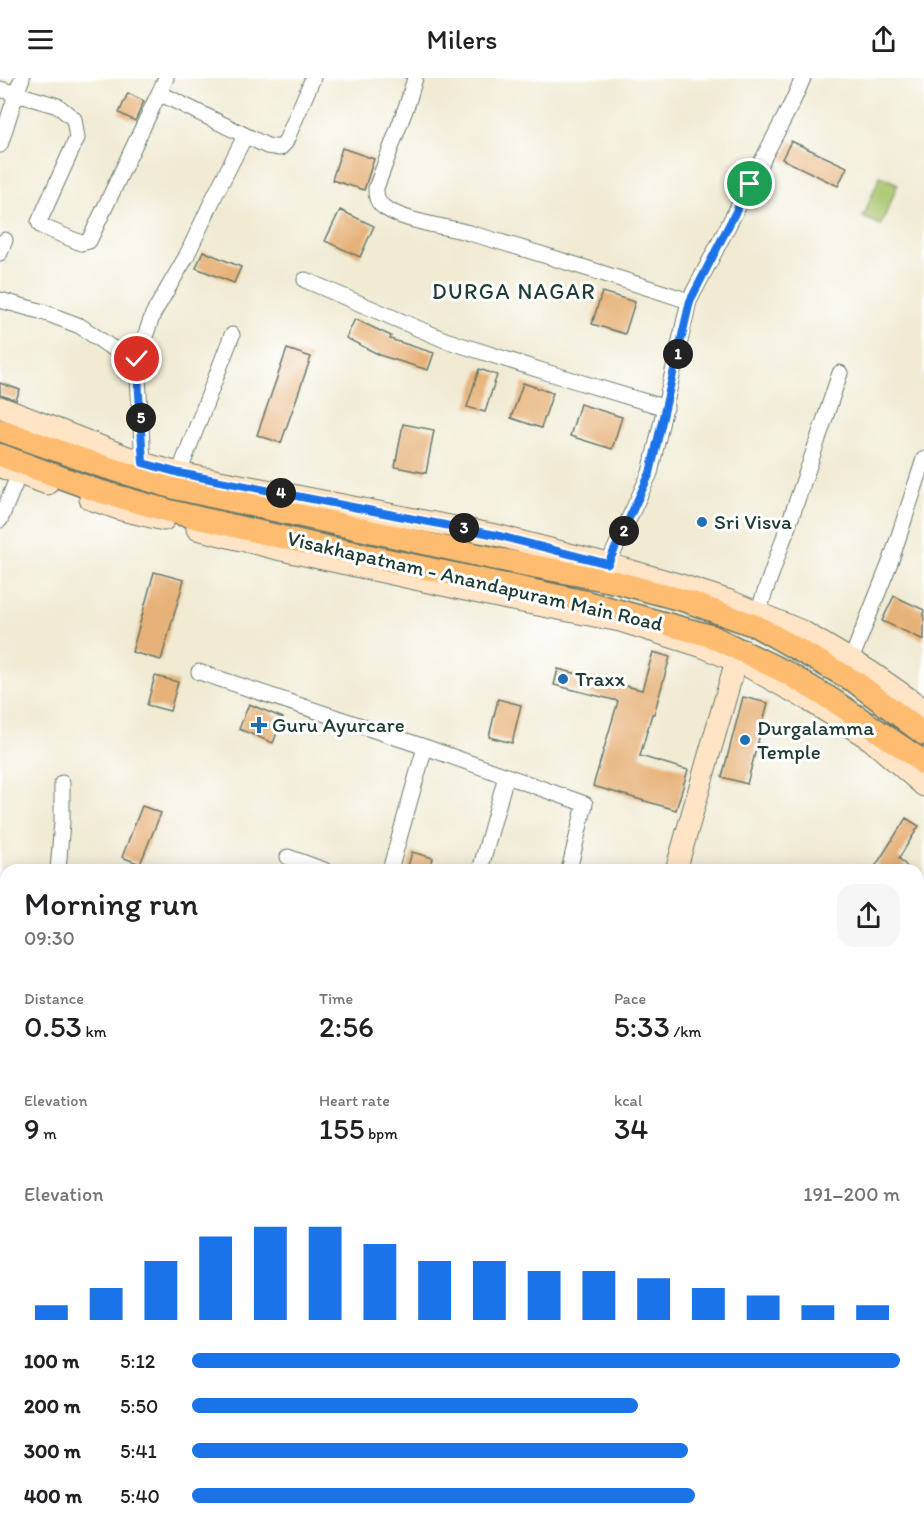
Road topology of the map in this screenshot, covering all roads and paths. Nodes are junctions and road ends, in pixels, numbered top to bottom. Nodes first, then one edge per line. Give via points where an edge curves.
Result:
1 (22, 78) edge
2 (166, 78) edge
3 (313, 78) edge
4 (415, 78) edge
5 (803, 78) edge
6 (0, 89) edge
7 (159, 93) junction
8 (16, 94) junction
9 (245, 136) junction
10 (0, 145) edge
11 (305, 280) dead end
12 (0, 300) edge
13 (690, 301) junction
14 (232, 335) dead end
15 (137, 359) junction
16 (840, 373) dead end
17 (0, 407) edge
18 (666, 408) junction
19 (0, 430) edge
20 (0, 454) edge
21 (924, 459) edge
22 (143, 463) junction
23 (10, 470) edge
24 (179, 473) junction
25 (0, 519) edge
26 (608, 564) junction
27 (758, 612) junction
28 (744, 658) junction
29 (851, 660) junction
30 (199, 672) dead end
31 (924, 709) edge
32 (924, 735) edge
33 (425, 747) junction
34 (924, 764) edge
35 (506, 776) junction
36 (62, 783) dead end
37 (924, 786) edge
38 (288, 857) dead end
39 (58, 864) edge
40 (307, 864) edge
41 (392, 864) edge
42 (482, 864) edge
43 (570, 864) edge
44 (678, 864) edge
45 (692, 864) edge

1 - 8 street
2 - 7 street
3 - 9 street via 280,148
4 - 13 street via 376,188 376,199 383,207 398,215 512,245
5 - 13 street
6 - 8 street
7 - 8 street via 89,241 81,243 40,226 39,222 77,138 74,119 58,106
7 - 9 street
8 - 10 street
9 - 15 street via 186,257 153,314
11 - 18 street via 446,340
12 - 15 street via 80,326
13 - 18 street
14 - 24 street
15 - 22 street
16 - 27 street
17 - 22 street
18 - 26 street via 650,473
19 - 32 main road, Visakhapatnam - Anandapuram Main Road via 175,488 616,582 686,601 756,626 854,681
20 - 28 main road, Visakhapatnam - Anandapuram Main Road via 95,490 173,512 586,602 711,636
21 - 29 street via 891,560
22 - 24 street
23 - 25 street
23 - 28 street via 122,510 277,549 620,621
24 - 26 street via 496,535
26 - 27 street
27 - 29 street via 802,631
28 - 34 main road, Visakhapatnam - Anandapuram Main Road via 785,672
28 - 37 street via 871,740
28 - 44 street
28 - 45 street
29 - 31 street
30 - 33 street
33 - 35 street
33 - 41 street
35 - 42 street
35 - 43 street via 585,804
36 - 39 street
38 - 40 street

